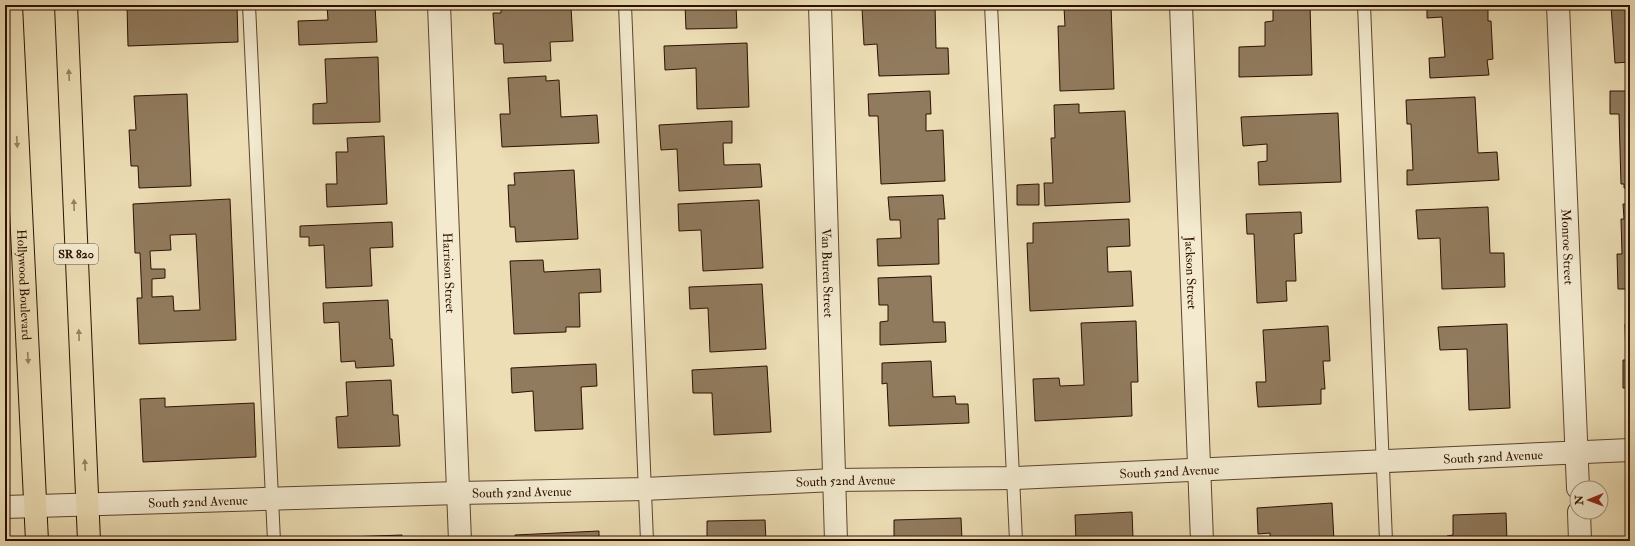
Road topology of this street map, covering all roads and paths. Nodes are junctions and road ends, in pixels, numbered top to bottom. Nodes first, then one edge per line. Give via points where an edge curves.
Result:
1 (11, 5) edge
2 (66, 5) edge
3 (249, 5) edge
4 (439, 5) edge
5 (626, 5) edge
6 (820, 5) edge
7 (991, 5) edge
8 (1181, 5) edge
9 (1364, 5) edge
10 (1558, 5) edge
11 (1630, 450) edge
12 (1577, 453) junction
13 (1383, 462) junction
14 (1200, 470) junction
15 (1014, 478) junction
16 (834, 480) junction
17 (1578, 480) edge
18 (644, 489) junction
19 (458, 493) junction
20 (273, 498) junction
21 (86, 504) junction
22 (35, 506) junction
23 (5, 507) edge
24 (1579, 520) edge
25 (37, 541) edge
26 (89, 541) edge
27 (274, 541) edge
28 (460, 541) edge
29 (646, 541) edge
30 (836, 541) edge
31 (1016, 541) edge
32 (1202, 541) edge
33 (1386, 541) edge
34 (1580, 541) edge

1 -> 22 highway, Hollywood Boulevard
21 -> 2 highway, SR 820
3 - 20 lane
4 - 19 street, Harrison Street
5 - 18 lane
6 - 16 street, Van Buren Street
7 - 15 lane
8 - 14 street, Jackson Street
9 - 13 lane
10 - 12 street, Monroe Street
11 - 12 street, South 52nd Avenue
12 - 13 street, South 52nd Avenue
12 - 17 street, Monroe Street
13 - 14 street, South 52nd Avenue
13 - 33 lane
14 - 15 street, South 52nd Avenue
14 - 32 street, Jackson Street
15 - 16 street, South 52nd Avenue
15 - 31 lane
16 - 18 street, South 52nd Avenue
16 - 30 street, Van Buren Street
18 - 19 street, South 52nd Avenue
18 - 29 lane
19 - 20 street, South 52nd Avenue
19 - 28 street, Harrison Street
20 - 21 street, South 52nd Avenue
20 - 27 lane
21 - 22 street, South 52nd Avenue
21 - 26 highway, SR 820
22 - 23 street, South 52nd Avenue
22 - 25 highway, Hollywood Boulevard
24 - 34 street

